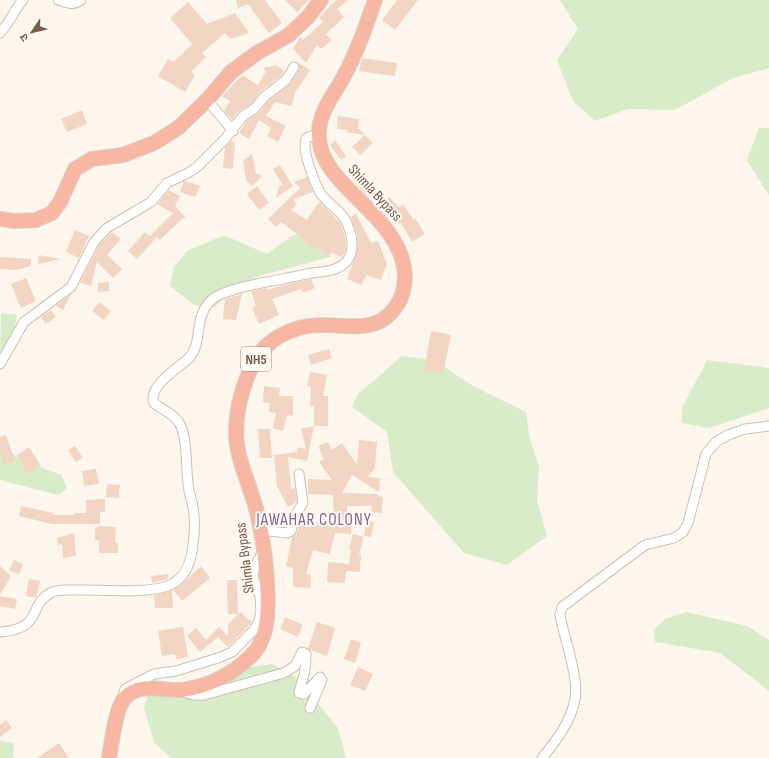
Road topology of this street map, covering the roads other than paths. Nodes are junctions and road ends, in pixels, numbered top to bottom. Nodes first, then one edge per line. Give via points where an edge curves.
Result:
1 (23, 0) edge
2 (58, 0) edge
3 (81, 0) edge
4 (321, 0) edge
5 (375, 0) edge
6 (0, 32) edge
7 (294, 67) dead end
8 (208, 100) junction
9 (233, 131) junction
10 (319, 136) junction
11 (0, 219) edge
12 (0, 364) edge
13 (769, 426) edge
14 (298, 474) dead end
15 (260, 530) junction
16 (263, 551) junction
17 (0, 632) edge
18 (180, 690) junction
19 (123, 700) junction
20 (310, 708) dead end
21 (109, 758) edge
22 (542, 758) edge

1 - 6 street
2 - 3 street via 76,4
4 - 8 highway via 289,35 257,53 231,72
5 - 10 highway, Shimla Bypass / NH5 via 355,53 320,118
7 - 9 street via 286,80 242,117
8 - 9 street
8 - 11 highway via 178,128 154,143 123,155 92,159 75,169 52,213 36,220 14,222
9 - 12 street via 196,166 162,188 151,202 107,228 94,242 71,287 24,322
10 - 15 highway, Shimla Bypass / NH5 via 322,153 333,172 391,234 404,262 405,280 400,300 383,318 370,325 356,328 306,326 285,332 264,347 253,365 237,413 236,437
10 - 17 street via 312,135 308,138 305,141 305,149 313,178 321,194 345,220 350,230 352,244 347,262 340,268 329,271 307,273 243,287 217,296 202,312 195,347 190,357 164,379 153,395 154,403 177,420 183,438 187,480 194,507 191,556 181,577 172,585 144,590 92,589 52,592 27,624 20,629
13 - 22 street via 745,429 728,435 716,442 706,454 688,523 683,532 674,538 646,545 562,607 560,615 575,682 575,698 571,715 556,741
14 - 15 street via 303,503 294,517 291,531 287,533
15 - 16 highway, Shimla Bypass / NH5
16 - 18 highway, Shimla Bypass / NH5 via 267,594 266,627 257,648 239,666 219,679 201,687
16 - 19 street via 254,568 253,577 260,596 261,610 254,630 232,652 221,657 176,671 154,674 135,683 124,689
18 - 19 highway, Shimla Bypass / NH5 via 151,688 135,691
18 - 20 street via 194,695 204,695 284,673 295,666 300,654 305,652 305,676 299,694 304,694 320,677 322,680
19 - 21 highway

